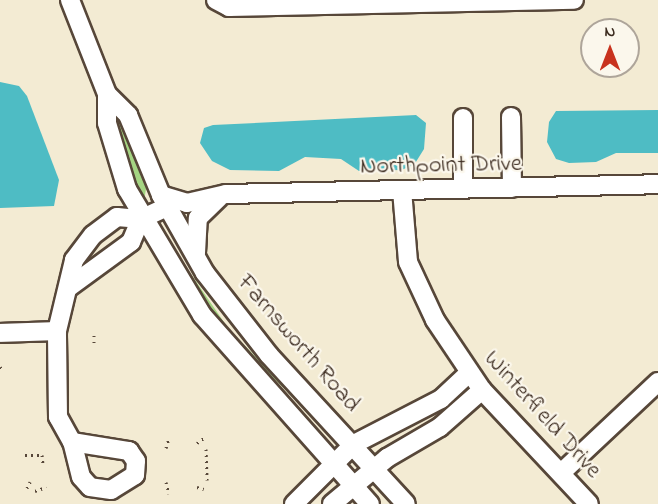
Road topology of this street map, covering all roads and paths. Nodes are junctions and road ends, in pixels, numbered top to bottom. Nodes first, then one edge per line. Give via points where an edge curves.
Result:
1 (70, 0) edge
2 (216, 0) edge
3 (574, 0) edge
4 (419, 2) edge
5 (107, 94) junction
6 (463, 117) dead end
7 (511, 117) dead end
8 (658, 184) edge
9 (512, 188) junction
10 (463, 189) junction
11 (402, 190) junction
12 (226, 194) junction
13 (164, 201) junction
14 (141, 219) junction
15 (196, 259) junction
16 (68, 288) junction
17 (57, 331) junction
18 (0, 333) edge
19 (94, 335) dead end
20 (94, 345) dead end
21 (470, 373) junction
22 (658, 382) edge
23 (482, 390) junction
24 (169, 438) dead end
25 (204, 438) dead end
26 (72, 442) dead end
27 (197, 443) dead end
28 (354, 444) junction
29 (166, 448) dead end
30 (206, 449) dead end
31 (25, 455) dead end
32 (334, 464) junction
33 (43, 465) dead end
34 (374, 469) junction
35 (561, 473) junction
36 (207, 480) dead end
37 (30, 482) dead end
38 (166, 482) dead end
39 (353, 486) junction
40 (45, 487) dead end
41 (197, 487) dead end
42 (27, 488) dead end
43 (204, 489) dead end
44 (35, 491) dead end
45 (169, 494) dead end
46 (294, 504) edge
47 (332, 504) edge
48 (370, 504) edge
49 (406, 504) edge
50 (589, 504) edge

1 - 5 street
2 - 4 street via 229,6
3 - 4 street
5 - 13 street, Farnsworth Road via 128,115
5 - 14 street via 107,123
6 - 10 street
7 - 9 street
8 - 9 street, Northpoint Drive
9 - 10 street, Northpoint Drive
10 - 11 street, Northpoint Drive
11 - 12 street, Northpoint Drive
11 - 21 street, Winterfield Drive via 404,239 416,287
12 - 13 street, Northpoint Drive via 187,203
12 - 15 street via 198,218
13 - 14 street
13 - 15 street, Farnsworth Road
14 - 16 street via 130,242
14 - 16 street via 117,217 93,235 74,260
14 - 32 street via 202,315
15 - 28 street, Farnsworth Road via 269,355
16 - 17 street
17 - 18 street
17 - 26 street via 58,417
19 - 20 path
21 - 23 street, Winterfield Drive
21 - 28 street via 441,399
22 - 35 street
23 - 34 street via 440,428
23 - 35 street, Winterfield Drive
24 - 29 path
25 - 27 path
28 - 32 street
28 - 34 street, Farnsworth Road
30 - 36 path
31 - 33 path via 42,455
32 - 39 street
32 - 46 street
34 - 39 street
34 - 49 street, Farnsworth Road
35 - 50 street, Winterfield Drive
37 - 42 path
38 - 45 path
39 - 47 street
39 - 48 street
40 - 44 path
41 - 43 path

